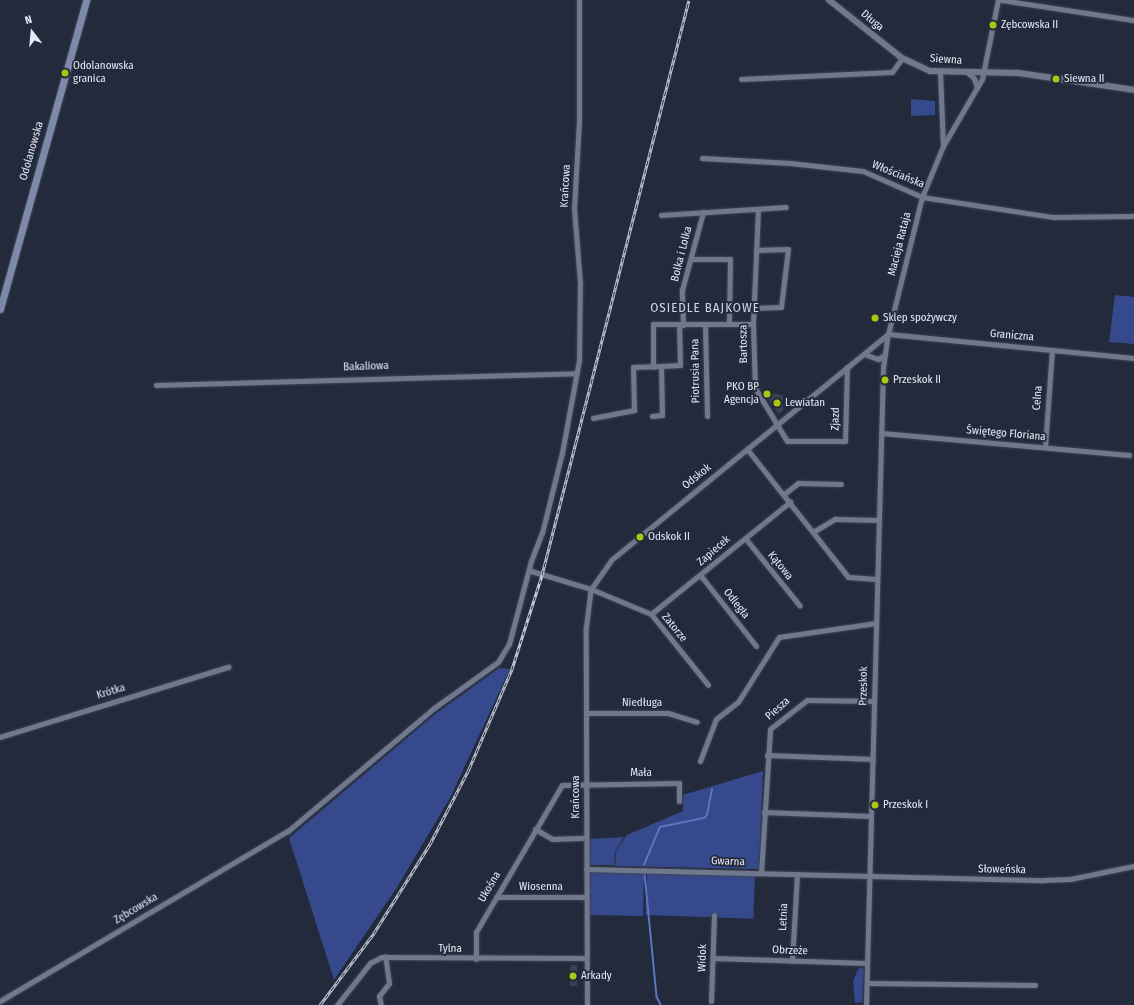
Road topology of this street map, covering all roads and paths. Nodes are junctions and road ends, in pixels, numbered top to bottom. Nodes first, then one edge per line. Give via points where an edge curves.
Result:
1 (86, 0) edge
2 (579, 0) edge
3 (829, 0) edge
4 (999, 0) edge
5 (1134, 20) edge
6 (902, 58) junction
7 (985, 71) junction
8 (940, 72) junction
9 (965, 72) junction
10 (741, 79) dead end
11 (978, 89) junction
12 (1134, 90) edge
13 (943, 146) junction
14 (702, 158) dead end
15 (922, 196) junction
16 (786, 208) dead end
17 (758, 209) junction
18 (703, 212) junction
19 (662, 215) dead end
20 (1134, 216) edge
21 (756, 250) junction
22 (691, 259) junction
23 (0, 308) edge
24 (754, 308) junction
25 (729, 323) junction
26 (753, 324) junction
27 (681, 325) junction
28 (705, 325) junction
29 (888, 334) junction
30 (874, 345) junction
31 (1052, 350) junction
32 (885, 352) junction
33 (864, 354) junction
34 (874, 357) junction
35 (1134, 358) edge
36 (661, 366) junction
37 (653, 367) junction
38 (847, 367) junction
39 (883, 368) junction
40 (577, 372) junction
41 (156, 385) dead end
42 (652, 416) dead end
43 (707, 416) dead end
44 (593, 418) dead end
45 (777, 424) junction
46 (881, 433) junction
47 (1045, 447) junction
48 (747, 449) junction
49 (1129, 455) dead end
50 (841, 484) dead end
51 (784, 494) junction
52 (790, 502) junction
53 (879, 520) junction
54 (813, 532) junction
55 (745, 538) junction
56 (531, 572) junction
57 (701, 576) junction
58 (877, 579) junction
59 (591, 589) junction
60 (800, 606) dead end
61 (651, 614) junction
62 (876, 623) junction
63 (756, 646) dead end
64 (228, 667) dead end
65 (708, 685) dead end
66 (874, 701) junction
67 (586, 713) junction
68 (697, 722) dead end
69 (0, 737) edge
70 (767, 755) junction
71 (873, 759) junction
72 (700, 761) dead end
73 (586, 784) junction
74 (679, 801) dead end
75 (764, 812) junction
76 (871, 816) junction
77 (535, 829) junction
78 (586, 838) junction
79 (1134, 866) edge
80 (586, 869) junction
81 (761, 873) junction
82 (797, 874) junction
83 (869, 877) junction
84 (496, 897) junction
85 (586, 897) junction
86 (714, 915) dead end
87 (385, 956) junction
88 (586, 958) junction
89 (713, 958) junction
90 (476, 959) junction
91 (792, 962) junction
92 (867, 963) junction
93 (866, 983) junction
94 (1035, 985) dead end
95 (0, 1001) edge
96 (712, 1001) dead end
97 (337, 1005) edge
98 (380, 1005) edge
99 (587, 1005) edge
100 (866, 1005) edge

1 - 23 main road, Odolanowska
2 - 40 street, Krańcowa via 579,122 574,208 580,283
3 - 6 street, Długa
4 - 5 street
4 - 7 street
6 - 8 street, Siewna via 920,68
6 - 10 street via 892,72
7 - 9 street, Siewna
7 - 11 street, Macieja Rataja
7 - 12 street, Siewna
8 - 9 street, Siewna
8 - 13 street, Macieja Rataja
9 - 11 street via 974,78
11 - 13 street, Macieja Rataja
13 - 15 street, Macieja Rataja
14 - 15 street, Włościańska via 790,163 863,171
15 - 20 street, Włościańska via 1054,217
15 - 29 street, Macieja Rataja
16 - 17 street, Bolka i Lolka
17 - 18 street, Bolka i Lolka
17 - 21 street, Bartosza
18 - 19 street, Bolka i Lolka
18 - 22 street, Bolka i Lolka
21 - 24 street, Bartosza
21 - 24 street via 788,249 781,307
22 - 25 street via 730,259
22 - 27 street, Bolka i Lolka via 682,290
24 - 26 street, Bartosza
25 - 26 street
25 - 28 street
26 - 45 street, Bartosza via 755,388
27 - 28 street
27 - 36 street, Bolka i Lolka via 680,365
27 - 37 street via 653,324
28 - 43 street, Piotrusia Pana
29 - 30 street
29 - 31 street, Graniczna
29 - 32 street, Macieja Rataja
30 - 32 street
30 - 33 street, Odskok
30 - 34 street
31 - 35 street, Graniczna
31 - 47 street, Celna
32 - 34 street
32 - 39 street, Przeskok
33 - 34 street
33 - 38 street, Odskok
34 - 39 street
36 - 37 street
36 - 42 street via 662,415
37 - 44 street via 633,367 634,410
38 - 45 street, Odskok
38 - 45 street, Zjazd via 845,441 787,441
39 - 46 street, Przeskok
40 - 41 street, Bakaliowa
40 - 56 street, Krańcowa via 562,453
45 - 48 street, Odskok
46 - 47 street, Świętego Floriana
46 - 53 street, Przeskok
47 - 49 street, Świętego Floriana
48 - 51 street
48 - 59 street, Odskok via 611,560
50 - 51 street via 798,483
51 - 52 street
52 - 54 street
52 - 55 street, Zapiecek
53 - 54 street via 835,519
53 - 58 street, Przeskok
54 - 58 street via 848,578
55 - 57 street, Zapiecek
55 - 60 street, Kątowa
56 - 59 street
56 - 95 street, Zębcowska via 509,644 498,662 434,708 282,835
57 - 61 street, Zapiecek
57 - 63 street, Odległa
58 - 62 street, Przeskok
59 - 61 street, Zatorze
59 - 67 street, Krańcowa via 586,612
61 - 65 street, Zatorze
62 - 66 street, Przeskok
62 - 72 street via 779,637 738,702 716,719
64 - 69 street, Krótka
66 - 70 street, Piesza via 802,701 770,729
66 - 71 street, Przeskok
67 - 68 street, Niedługa via 668,713
67 - 73 street, Krańcowa
70 - 71 street
70 - 75 street, Piesza
71 - 76 street, Przeskok
73 - 74 street, Mała via 679,783
73 - 77 street, Ukośna via 559,787
73 - 78 street, Krańcowa
75 - 76 street
75 - 81 street, Piesza
76 - 83 street, Przeskok
77 - 78 street via 552,839
77 - 84 street, Ukośna
78 - 80 street, Krańcowa
79 - 83 street, Słoweńska via 1070,879
80 - 81 street, Gwarna
80 - 85 street, Krańcowa
81 - 82 street, Gwarna
82 - 83 street, Gwarna
82 - 91 street, Letnia
83 - 92 street, Przeskok
84 - 85 street, Wiosenna
84 - 90 street, Ukośna via 476,932
85 - 88 street, Krańcowa
86 - 89 street, Widok
87 - 90 street, Tylna
87 - 97 street via 370,963
87 - 98 street via 389,983 378,996
88 - 90 street, Tylna
88 - 99 street, Krańcowa
89 - 91 street, Obrzeże
89 - 96 street, Widok
91 - 92 street, Obrzeże
92 - 93 street, Przeskok
93 - 94 street
93 - 100 street, Przeskok

